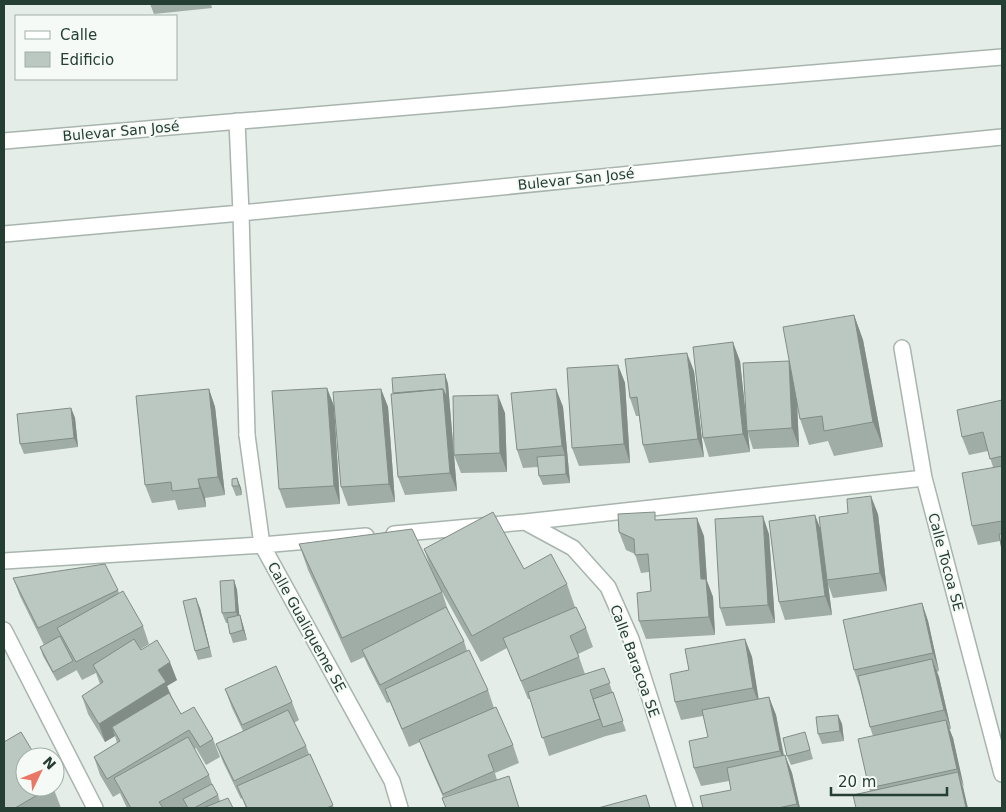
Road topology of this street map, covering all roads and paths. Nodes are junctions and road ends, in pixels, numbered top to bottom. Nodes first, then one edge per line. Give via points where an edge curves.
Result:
1 (1002, 57) edge
2 (237, 121) junction
3 (1002, 137) edge
4 (4, 141) edge
5 (241, 213) junction
6 (4, 234) edge
7 (902, 348) dead end
8 (924, 478) junction
9 (525, 522) junction
10 (262, 545) junction
11 (4, 561) edge
12 (4, 630) edge
13 (1002, 774) edge
14 (95, 808) edge
15 (400, 808) edge
16 (685, 808) edge

1 - 2 street, Bulevar San José
2 - 4 street, Bulevar San José
2 - 5 street
3 - 5 street, Bulevar San José
5 - 6 street, Bulevar San José
5 - 10 street, Calle Gualiqueme SE via 247,435
7 - 8 street, Calle Tocoa SE
8 - 9 street
8 - 13 street, Calle Tocoa SE
9 - 10 street
9 - 16 street, Calle Baracoa SE via 573,548 608,587 630,639
10 - 11 street
10 - 15 street, Calle Gualiqueme SE via 392,781
12 - 14 street

